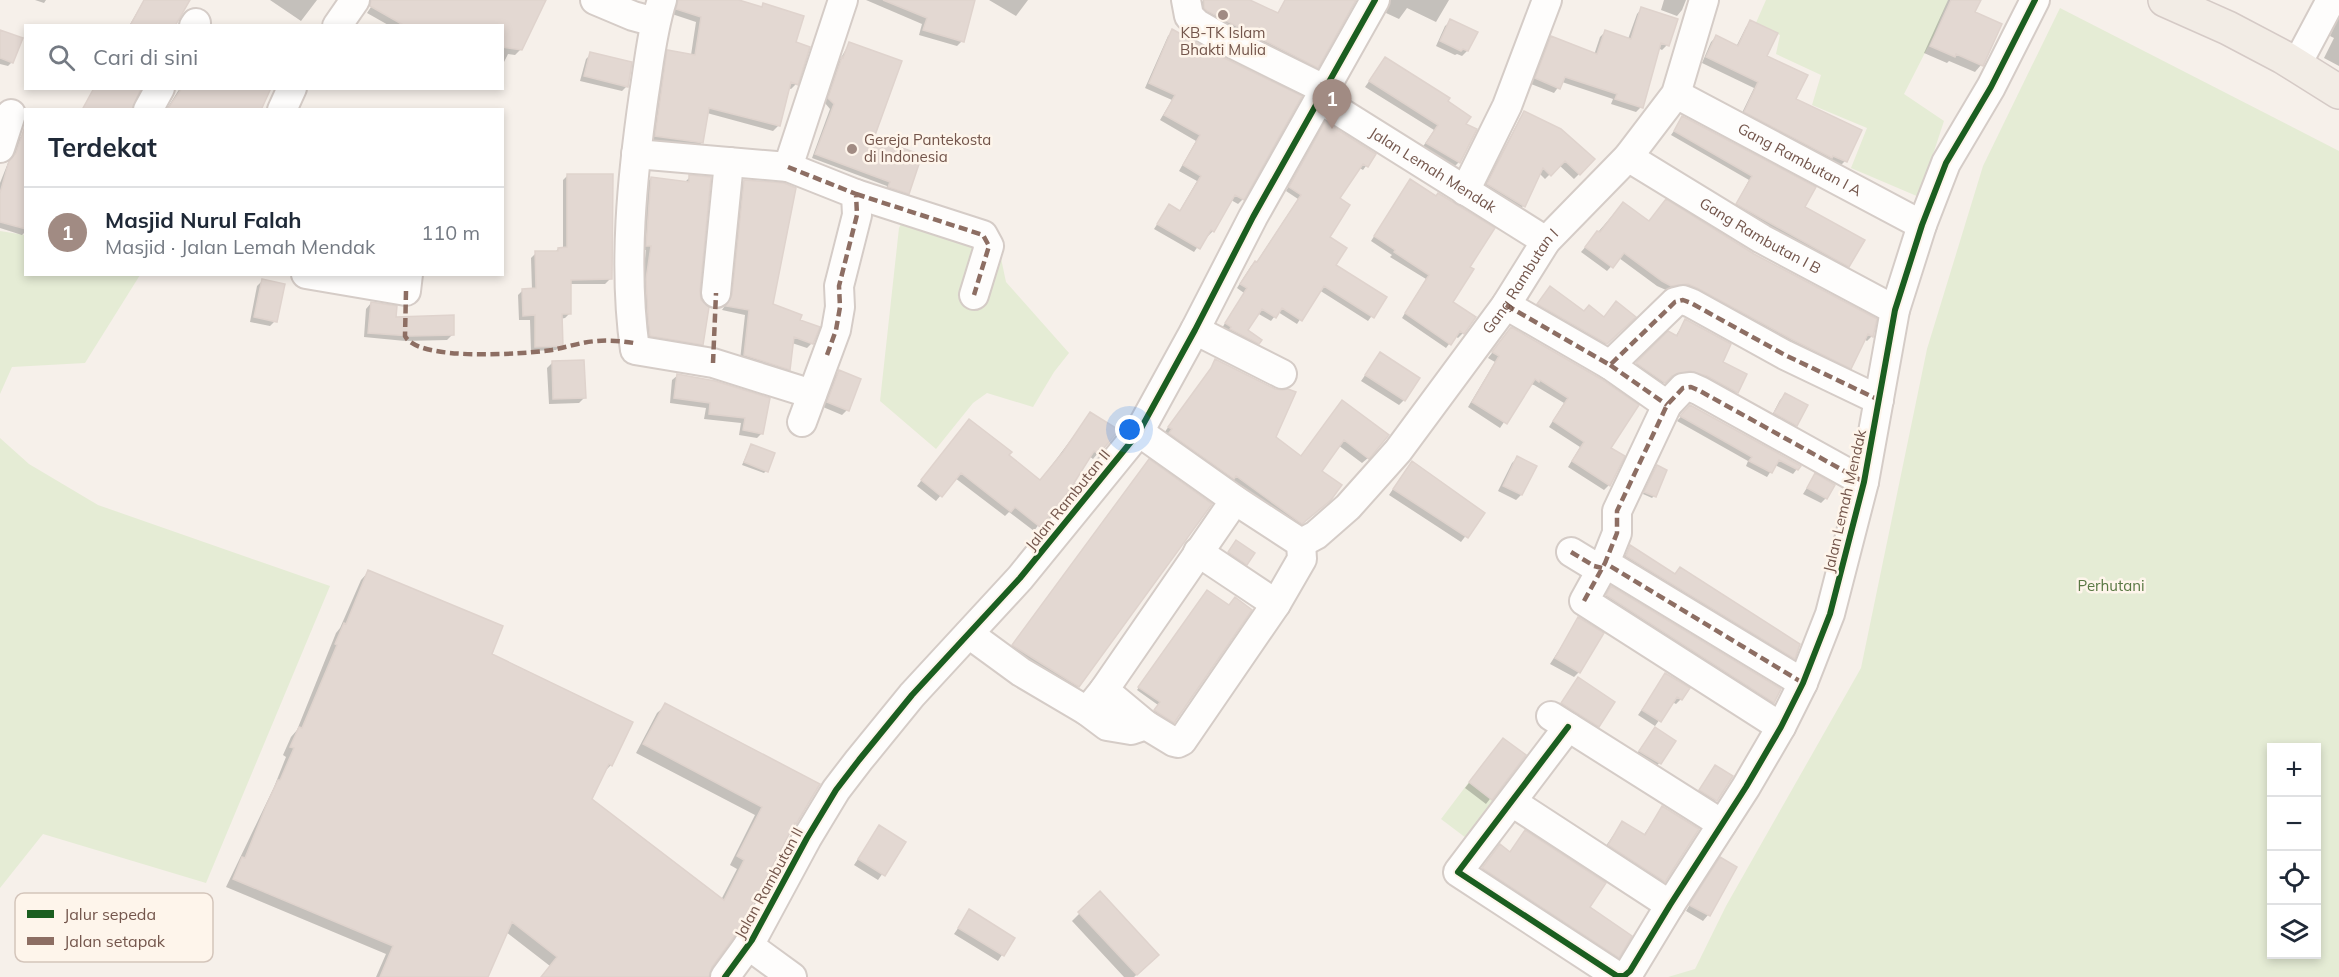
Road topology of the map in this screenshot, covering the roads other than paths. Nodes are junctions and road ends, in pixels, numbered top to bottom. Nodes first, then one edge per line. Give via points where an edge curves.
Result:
1 (355, 0) edge
2 (595, 0) edge
3 (843, 0) edge
4 (1186, 0) edge
5 (1375, 0) edge
6 (1547, 0) edge
7 (1704, 0) edge
8 (2036, 0) edge
9 (2165, 0) edge
10 (2331, 0) edge
11 (658, 11) edge
12 (338, 24) edge
13 (2296, 64) junction
14 (159, 90) edge
15 (291, 90) edge
16 (2339, 92) edge
17 (1676, 94) junction
18 (1323, 95) junction
19 (149, 108) edge
20 (283, 108) edge
21 (12, 113) edge
22 (0, 148) edge
23 (636, 154) junction
24 (1628, 157) junction
25 (729, 162) junction
26 (788, 167) junction
27 (1465, 191) junction
28 (855, 194) junction
29 (1922, 225) junction
30 (1546, 241) junction
31 (318, 276) edge
32 (408, 276) edge
33 (716, 293) dead end
34 (974, 295) dead end
35 (1506, 305) junction
36 (1895, 310) junction
37 (1195, 330) junction
38 (1610, 364) junction
39 (1282, 374) dead end
40 (812, 394) junction
41 (1880, 400) junction
42 (1667, 405) junction
43 (802, 422) dead end
44 (1139, 432) junction
45 (1864, 482) junction
46 (1235, 500) junction
47 (1301, 543) junction
48 (1198, 552) junction
49 (1571, 552) dead end
50 (1604, 566) junction
51 (1276, 604) junction
52 (969, 634) junction
53 (1803, 683) junction
54 (1096, 700) junction
55 (1781, 727) junction
56 (1512, 802) junction
57 (1722, 824) junction
58 (1670, 905) junction
59 (740, 966) edge
60 (1617, 976) edge
61 (792, 977) edge

1 - 12 street
2 - 11 street via 633,16
3 - 26 street
4 - 18 street, Jalan Lemah Mendak via 1189,16 1197,24
5 - 18 street, Jalan Rambutan II
6 - 27 street via 1507,106
7 - 17 street, Gang Rambutan I
8 - 29 street, Jalan Lemah Mendak via 1946,163
9 - 13 main road
10 - 13 street
11 - 23 street
13 - 16 main road
14 - 19 street
15 - 20 street
17 - 24 street, Gang Rambutan I
17 - 29 street, Gang Rambutan I A
18 - 27 street, Jalan Lemah Mendak
18 - 37 street, Jalan Rambutan II via 1253,217
21 - 22 street
23 - 25 street
23 - 40 street via 630,268 635,350 713,363
24 - 30 street, Gang Rambutan I
24 - 36 street, Gang Rambutan I B via 1762,238
25 - 26 street
25 - 33 street
26 - 28 street
27 - 30 street, Jalan Lemah Mendak
28 - 34 street via 983,235 989,246
28 - 40 street via 857,215 839,286 836,330
29 - 36 street, Jalan Lemah Mendak
30 - 35 street, Gang Rambutan I
31 - 32 street via 406,291
35 - 38 street
35 - 47 street, Gang Rambutan I via 1398,452 1347,507
36 - 41 street, Jalan Lemah Mendak
37 - 39 street
37 - 44 street, Jalan Rambutan II
38 - 41 street via 1675,302 1683,300
38 - 42 street
40 - 43 street
41 - 45 street, Jalan Lemah Mendak
42 - 45 street via 1683,388 1691,387
42 - 50 street via 1617,511 1617,533
44 - 46 street
44 - 52 street, Jalan Rambutan II
45 - 53 street, Jalan Lemah Mendak via 1830,614
46 - 47 street
46 - 48 street
47 - 51 street via 1302,560
48 - 51 street
48 - 54 street
49 - 50 street via 1597,568
50 - 53 street
50 - 55 street via 1584,601
51 - 54 street via 1182,741 1178,743
52 - 54 street via 1021,672
52 - 59 street, Jalan Rambutan II via 912,695 836,790
53 - 55 street, Jalan Lemah Mendak
55 - 57 street, Jalan Lemah Mendak
56 - 57 street via 1559,721
56 - 58 street
56 - 60 street via 1458,872
57 - 58 street, Jalan Lemah Mendak
58 - 60 street, Jalan Lemah Mendak via 1630,971
59 - 61 street

